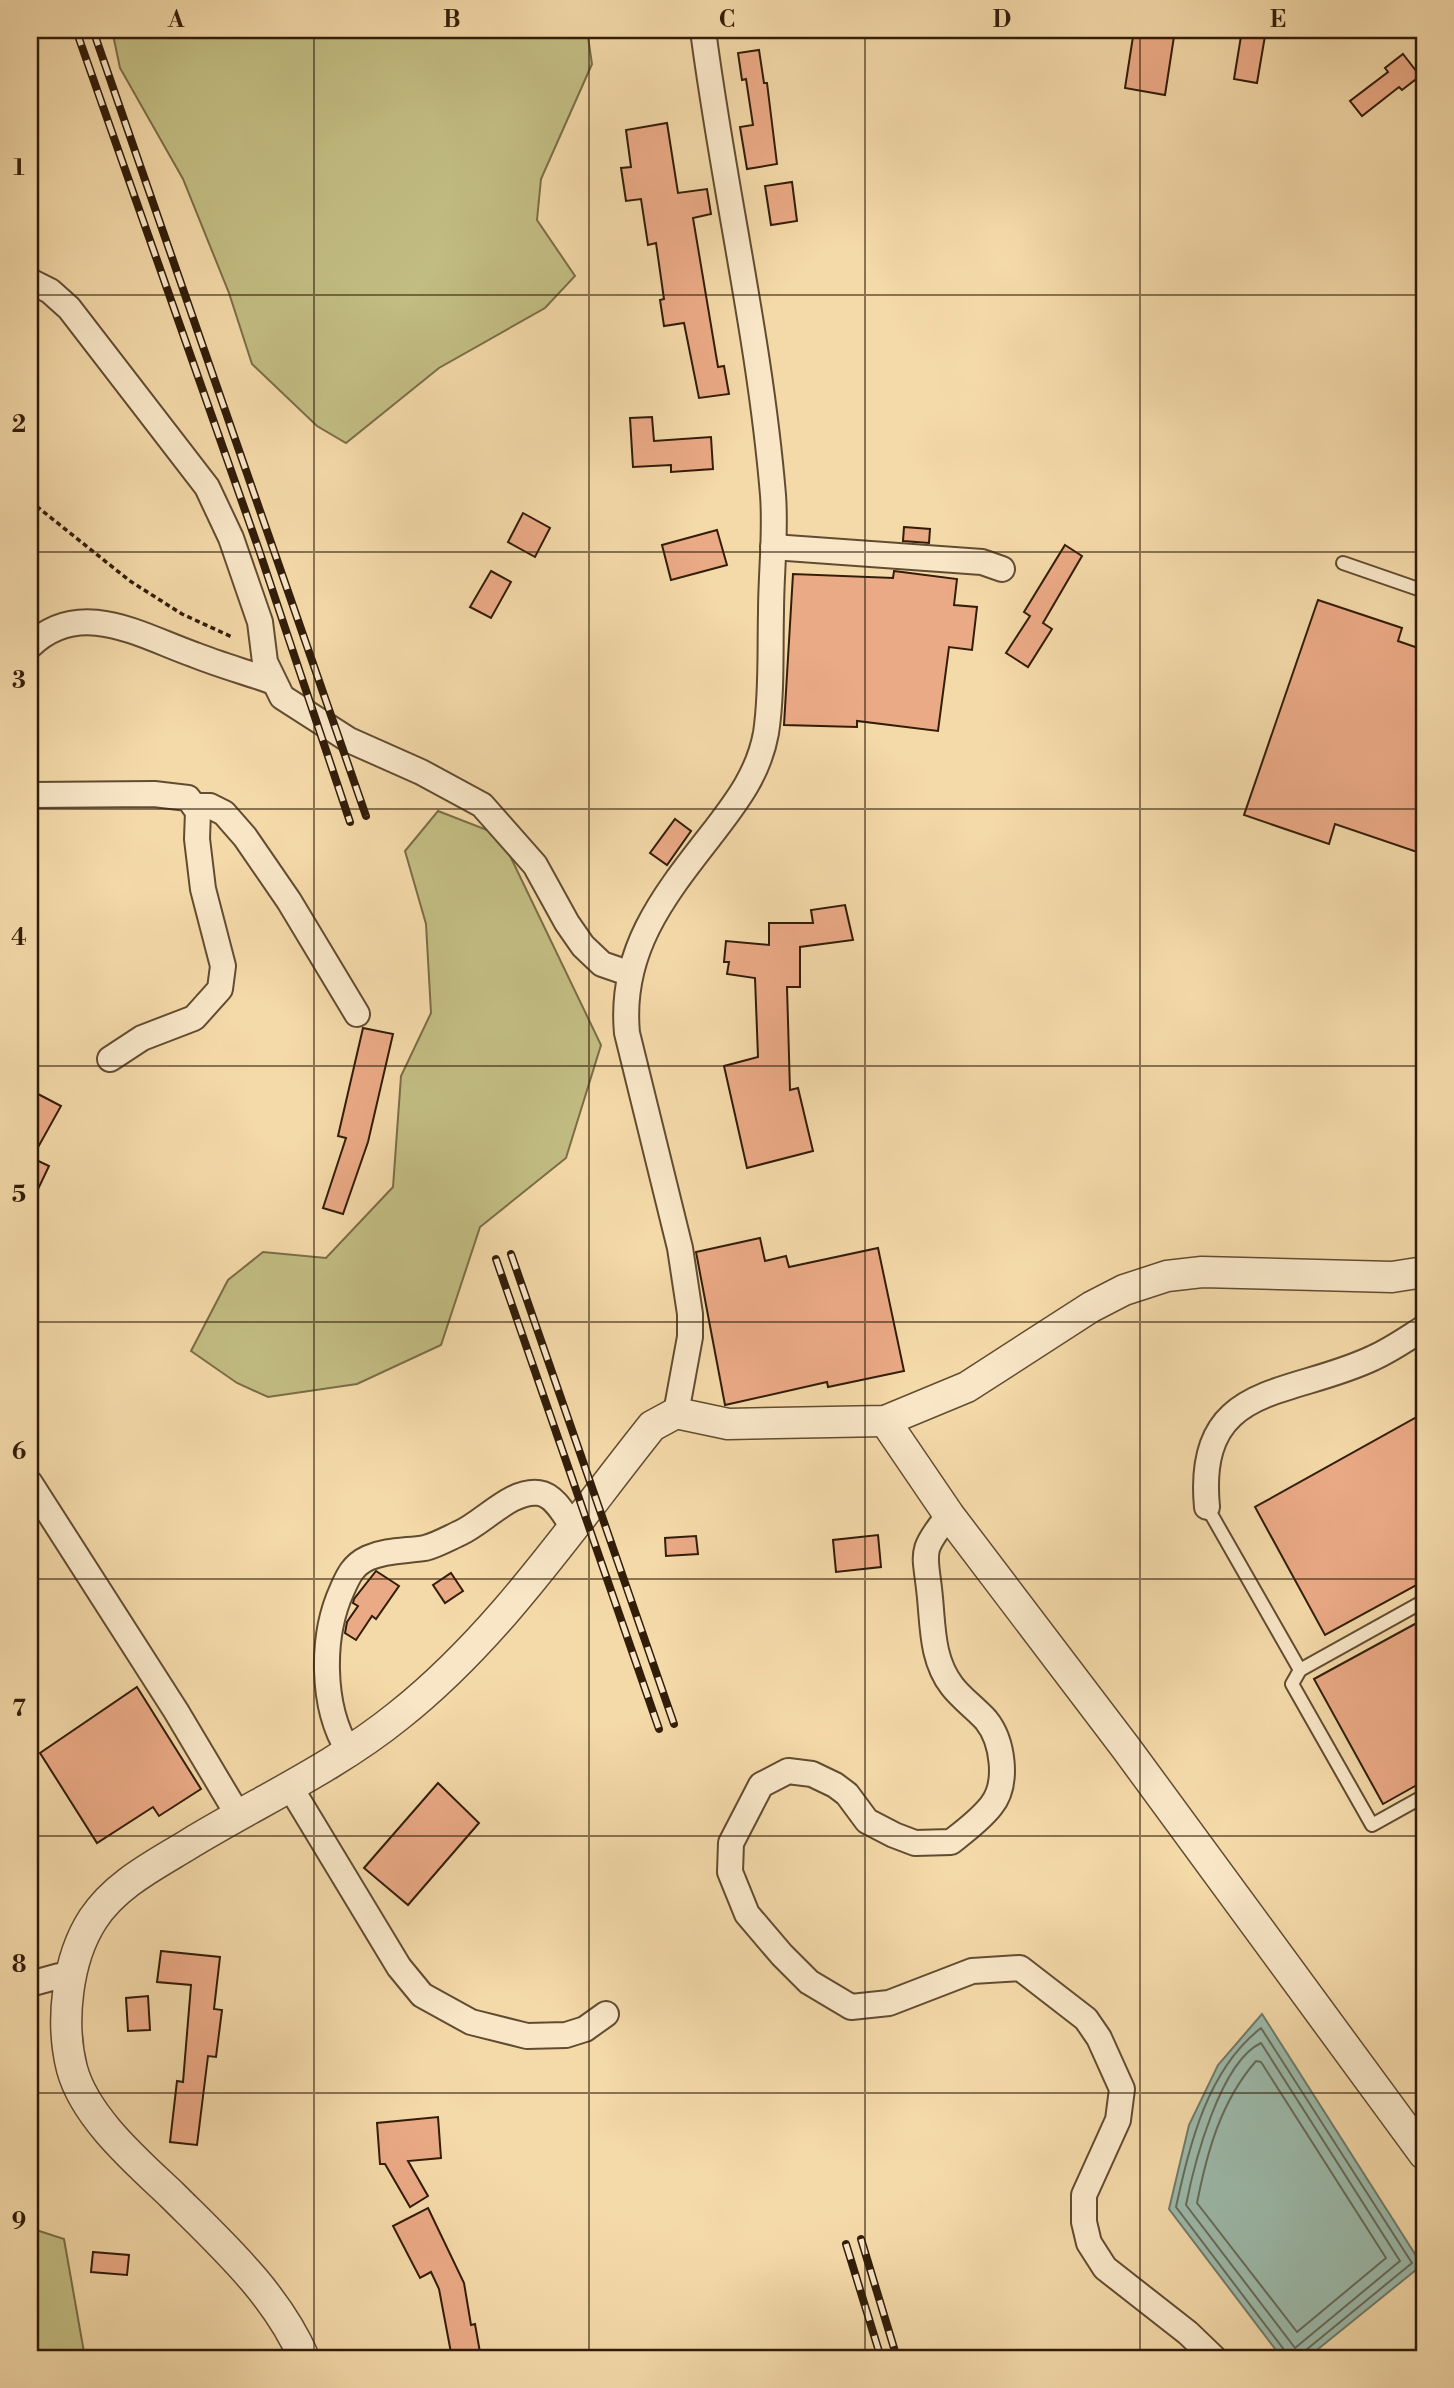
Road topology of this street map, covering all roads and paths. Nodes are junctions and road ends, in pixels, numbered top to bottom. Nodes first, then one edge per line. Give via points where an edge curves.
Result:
1 (703, 30) edge
2 (30, 281) edge
3 (30, 501) edge
4 (773, 547) junction
5 (1343, 564) dead end
6 (1002, 569) dead end
7 (1424, 591) edge
8 (232, 637) dead end
9 (30, 646) edge
10 (271, 681) junction
11 (30, 795) edge
12 (194, 806) junction
13 (628, 973) junction
14 (357, 1014) dead end
15 (110, 1059) dead end
16 (1424, 1272) edge
17 (1424, 1328) edge
18 (676, 1413) junction
19 (885, 1420) junction
20 (30, 1483) edge
21 (1207, 1507) joint
22 (949, 1515) junction
23 (572, 1526) junction
24 (1424, 1601) edge
25 (1300, 1670) junction
26 (348, 1750) junction
27 (289, 1785) junction
28 (1424, 1796) edge
29 (238, 1815) junction
30 (71, 1981) junction
31 (30, 1984) edge
32 (607, 2014) dead end
33 (1424, 2154) edge
34 (1424, 2344) edge
35 (304, 2358) edge
36 (1213, 2358) edge
37 (1401, 2358) edge

1 - 4 street via 760,381 773,499
2 - 10 street via 69,308 207,487 254,601
3 - 8 path via 130,581 182,614
4 - 6 street via 982,562
4 - 13 street via 769,704 759,761 741,796 657,909
5 - 7 lane
9 - 10 street via 58,629 86,621 119,625
10 - 13 street via 282,697 349,740 482,805 535,865 583,946 602,964
11 - 12 street via 154,794 188,798
12 - 14 street via 210,806 225,813 245,837
12 - 15 street via 203,889 223,967 220,989 194,1018 142,1038
13 - 18 street via 627,1033 680,1248 690,1314
16 - 19 street via 1392,1277 1202,1272 1167,1276 1091,1307 967,1387
17 - 21 street via 1373,1358 1249,1400 1228,1418 1210,1445 1204,1477
18 - 19 street via 728,1424
18 - 23 street via 652,1426
19 - 22 street
20 - 29 street
21 - 25 lane
22 - 33 street
22 - 36 street via 924,1554 931,1627 938,1660 951,1686 999,1741 999,1793 992,1806 951,1842 915,1843 867,1821 835,1784 812,1774 788,1771 761,1785 731,1843 730,1872 747,1914 782,1955 809,1982 851,2007 889,2003 972,1971 1020,1968 1086,2019 1122,2089 1118,2120 1084,2195 1089,2243 1105,2268
23 - 26 street via 473,1651 395,1719
23 - 26 street via 543,1493 526,1492 454,1536 428,1547 367,1558 351,1570 329,1623 326,1646 337,1727
24 - 25 lane
25 - 28 lane via 1292,1684 1373,1825
26 - 27 street
27 - 29 street
27 - 32 street via 386,1947 422,1995 471,2022 527,2036 566,2035
29 - 30 street via 126,1883 94,1917
30 - 31 street via 59,1976
30 - 35 street via 68,2034 72,2068 81,2091 124,2150 268,2296
34 - 37 path

